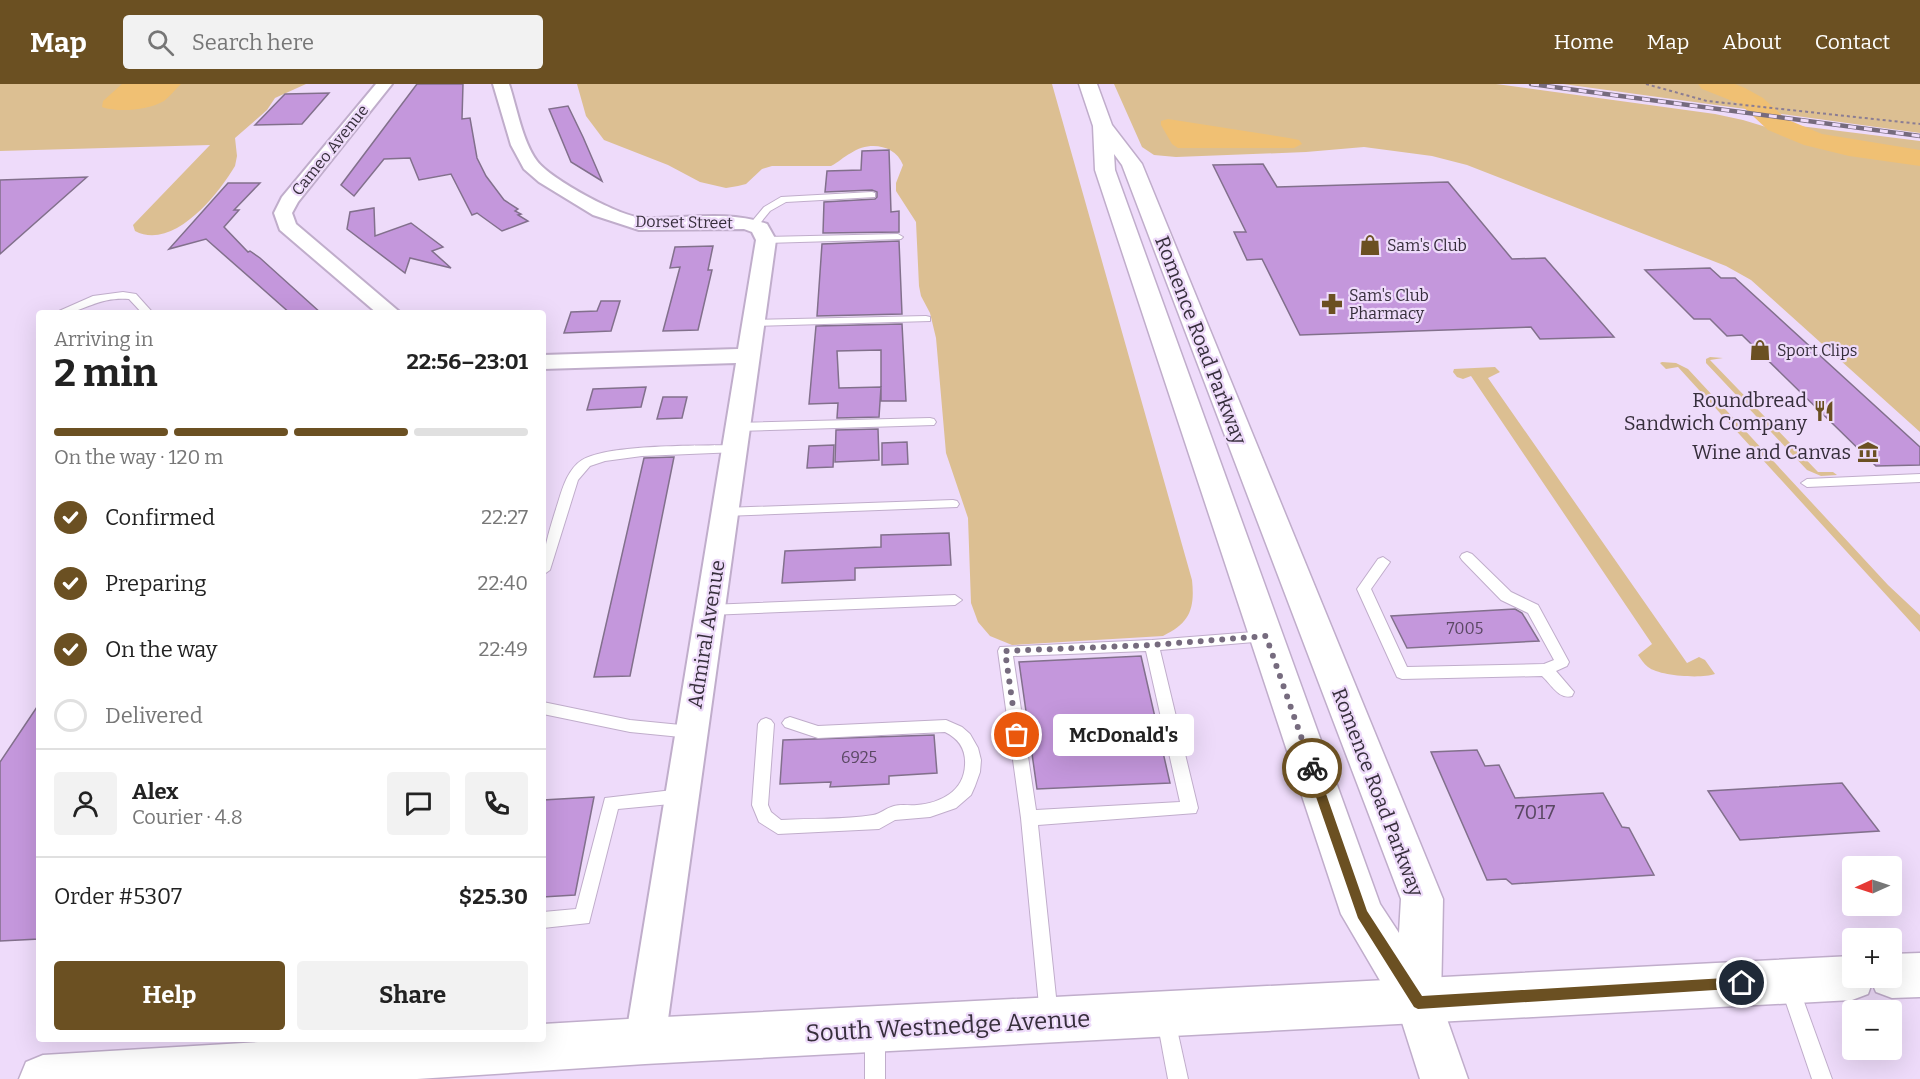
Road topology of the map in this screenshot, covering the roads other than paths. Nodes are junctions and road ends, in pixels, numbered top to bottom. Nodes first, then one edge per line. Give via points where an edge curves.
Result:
1 (384, 84) edge
2 (501, 84) edge
3 (1088, 84) edge
4 (1103, 126) junction
5 (872, 195) dead end
6 (760, 231) junction
7 (898, 237) dead end
8 (67, 310) edge
9 (145, 310) edge
10 (387, 310) edge
11 (926, 319) dead end
12 (753, 323) junction
13 (747, 356) junction
14 (546, 362) edge
15 (1222, 394) junction
16 (1183, 395) junction
17 (930, 422) dead end
18 (735, 438) junction
19 (1920, 478) edge
20 (1807, 483) dead end
21 (953, 504) dead end
22 (724, 512) junction
23 (1467, 557) dead end
24 (546, 561) edge
25 (1383, 562) dead end
26 (955, 600) dead end
27 (709, 610) junction
28 (1266, 636) junction
29 (1152, 645) junction
30 (1546, 670) junction
31 (1567, 692) dead end
32 (546, 709) edge
33 (790, 723) dead end
34 (766, 724) dead end
35 (691, 732) junction
36 (681, 796) junction
37 (1029, 818) junction
38 (546, 920) edge
39 (1920, 975) edge
40 (1902, 976) edge
41 (1842, 978) edge
42 (1787, 981) junction
43 (1418, 1002) junction
44 (1165, 1015) junction
45 (1050, 1021) junction
46 (875, 1029) junction
47 (645, 1041) junction
48 (429, 1047) edge
49 (310, 1051) edge
50 (43, 1079) edge
51 (875, 1079) edge
52 (1178, 1079) edge
53 (1444, 1079) edge
54 (1822, 1079) edge

1 - 10 street, Cameo Avenue via 283,213 286,226
2 - 6 street, Dorset Street via 530,165 544,178 600,211 639,224 732,222
3 - 4 street, Romence Road Parkway
4 - 15 street, Romence Road Parkway via 1132,164
4 - 16 street, Romence Road Parkway via 1105,170
5 - 6 lane via 784,199 767,209
6 - 7 lane
6 - 12 street, Admiral Avenue
8 - 9 lane via 119,294 132,296
11 - 12 lane
12 - 13 street, Admiral Avenue
13 - 14 street
13 - 18 street, Admiral Avenue
15 - 16 street
15 - 43 street, Romence Road Parkway via 1422,899
16 - 28 street, Romence Road Parkway
17 - 18 lane
18 - 22 street, Admiral Avenue
18 - 24 lane via 586,463 572,479
19 - 20 lane
21 - 22 lane
22 - 27 street, Admiral Avenue
23 - 30 lane via 1506,596 1533,609 1562,662
25 - 30 lane via 1365,589 1402,673
26 - 27 lane
27 - 35 street, Admiral Avenue
28 - 29 lane
28 - 43 street, Romence Road Parkway via 1362,914
29 - 37 lane via 1005,651
29 - 37 lane via 1190,808
30 - 31 lane
32 - 35 lane via 630,726
33 - 34 lane via 818,732 946,726 959,731 967,740 974,775 966,790 939,809 892,813 879,822 778,827 765,816 760,805
35 - 36 street, Admiral Avenue
36 - 38 lane via 611,803 583,917
36 - 47 street, Admiral Avenue
37 - 45 lane
39 - 40 street
41 - 42 street, South Westnedge Avenue
42 - 43 street, South Westnedge Avenue
42 - 54 lane
43 - 44 street, South Westnedge Avenue
43 - 53 street
44 - 45 street, South Westnedge Avenue
44 - 52 lane
45 - 46 street, South Westnedge Avenue
46 - 47 street, South Westnedge Avenue
46 - 51 lane
47 - 48 street, South Westnedge Avenue
48 - 49 street, South Westnedge Avenue
49 - 50 street, South Westnedge Avenue

